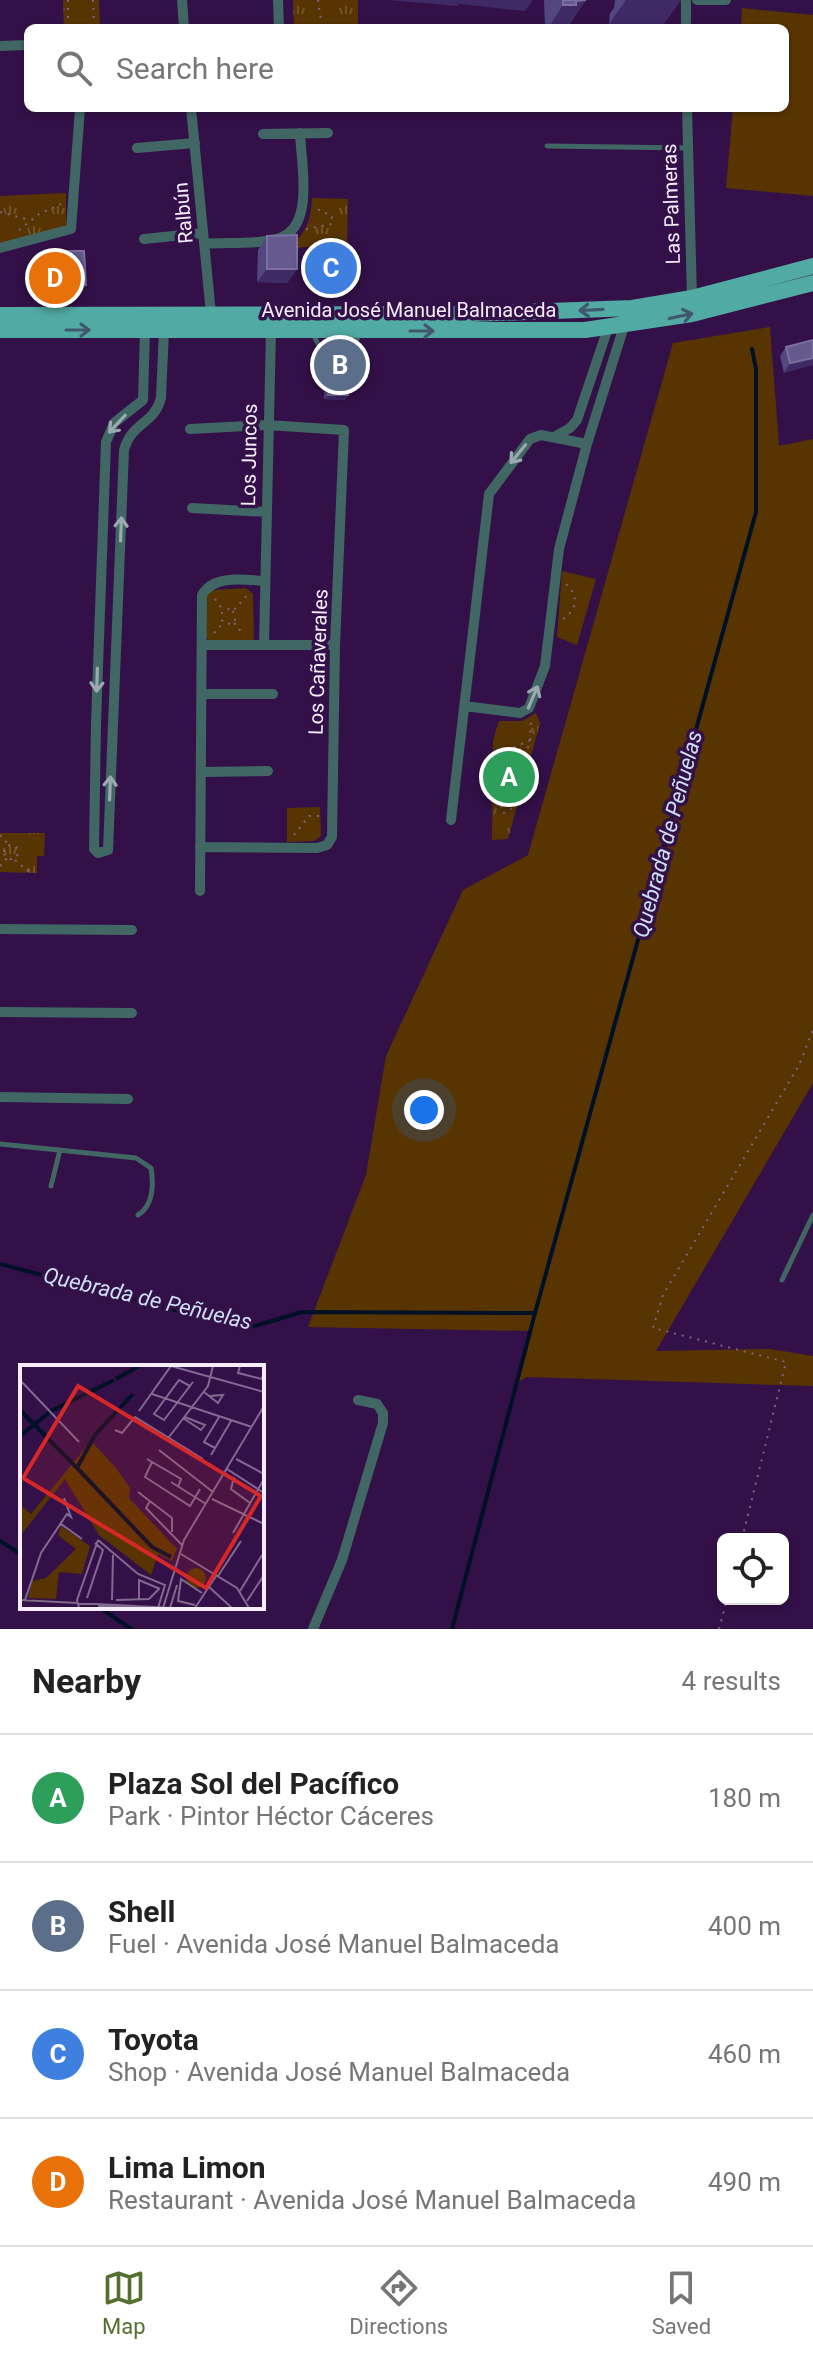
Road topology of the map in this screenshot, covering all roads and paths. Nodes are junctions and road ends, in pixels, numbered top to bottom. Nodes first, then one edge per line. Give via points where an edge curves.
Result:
1 (68, 0) edge
2 (93, 0) edge
3 (182, 0) edge
4 (278, 0) edge
5 (318, 0) edge
6 (686, 0) edge
7 (697, 0) edge
8 (726, 0) edge
9 (68, 24) edge
10 (94, 24) edge
11 (184, 24) edge
12 (279, 24) edge
13 (321, 24) edge
14 (686, 24) edge
15 (24, 45) edge
16 (0, 46) edge
17 (80, 112) edge
18 (191, 112) edge
19 (687, 112) edge
20 (300, 133) junction
21 (328, 133) dead end
22 (263, 134) dead end
23 (195, 143) junction
24 (547, 146) dead end
25 (137, 148) dead end
26 (687, 148) junction
27 (74, 197) junction
28 (303, 204) junction
29 (0, 212) edge
30 (31, 221) junction
31 (293, 231) junction
32 (10, 238) dead end
33 (203, 238) junction
34 (144, 239) dead end
35 (0, 248) edge
36 (813, 255) edge
37 (813, 266) edge
38 (813, 283) edge
39 (777, 284) junction
40 (813, 291) edge
41 (692, 298) junction
42 (211, 314) junction
43 (0, 315) edge
44 (616, 327) junction
45 (311, 329) junction
46 (0, 330) edge
47 (145, 330) junction
48 (164, 330) junction
49 (271, 330) junction
50 (361, 330) junction
51 (267, 425) junction
52 (190, 429) dead end
53 (553, 437) junction
54 (587, 444) junction
55 (104, 494) junction
56 (122, 496) junction
57 (192, 508) dead end
58 (266, 512) junction
59 (556, 578) junction
60 (262, 581) junction
61 (206, 588) junction
62 (224, 611) junction
63 (233, 611) junction
64 (99, 615) junction
65 (117, 616) junction
66 (551, 622) junction
67 (202, 645) junction
68 (264, 645) junction
69 (335, 645) junction
70 (203, 694) junction
71 (273, 694) dead end
72 (465, 706) junction
73 (526, 710) junction
74 (96, 723) junction
75 (113, 725) junction
76 (530, 740) junction
77 (268, 771) dead end
78 (201, 772) junction
79 (332, 816) junction
80 (451, 820) dead end
81 (0, 835) edge
82 (8, 845) junction
83 (200, 847) junction
84 (292, 848) junction
85 (7, 858) junction
86 (14, 859) junction
87 (0, 866) edge
88 (29, 870) dead end
89 (200, 891) dead end
90 (0, 929) edge
91 (132, 930) dead end
92 (0, 1012) edge
93 (132, 1013) dead end
94 (813, 1030) edge
95 (0, 1097) edge
96 (128, 1099) dead end
97 (0, 1144) edge
98 (60, 1150) junction
99 (51, 1186) dead end
100 (138, 1215) dead end
101 (813, 1215) edge
102 (782, 1280) dead end
103 (358, 1400) dead end
104 (743, 1533) edge
105 (725, 1605) edge
106 (313, 1629) edge
107 (719, 1629) edge

1 - 9 path
2 - 10 path
3 - 11 street
4 - 12 street
5 - 13 path
6 - 14 street
7 - 8 street
15 - 16 street
17 - 27 street
18 - 23 street, Ralbún
19 - 26 street, Las Palmeras
20 - 21 street
20 - 22 street
20 - 28 street
23 - 25 street
23 - 33 street, Ralbún
24 - 26 lane
26 - 41 street, Las Palmeras
27 - 30 path
27 - 35 street via 71,229
28 - 31 street
28 - 31 path via 328,213 332,224
29 - 30 path
30 - 32 path
31 - 33 street via 276,239
33 - 34 street
33 - 42 street, Ralbún
36 - 39 main road
37 - 39 main road, Avenida José Manuel Balmaceda
38 - 39 main road, Avenida José Manuel Balmaceda
39 - 40 main road
39 - 41 main road, Avenida José Manuel Balmaceda
44 -> 39 main road, Avenida José Manuel Balmaceda via 692,314
41 -> 42 main road, Avenida José Manuel Balmaceda via 632,308 513,313
42 - 43 main road, Avenida José Manuel Balmaceda
50 -> 44 main road, Avenida José Manuel Balmaceda
44 - 53 street via 577,420
44 - 54 street
45 - 49 main road, Avenida José Manuel Balmaceda
45 - 50 main road, Avenida José Manuel Balmaceda
45 - 50 lane via 327,362 349,362
46 -> 47 main road, Avenida José Manuel Balmaceda
47 - 48 main road, Avenida José Manuel Balmaceda
47 -> 55 street via 143,400 108,431
48 - 49 main road, Avenida José Manuel Balmaceda
48 - 56 street via 161,398 152,417 128,436
49 - 51 street, Los Juncos
51 - 52 street
51 - 58 street, Los Juncos
51 - 69 street, Los Cañaverales via 344,430
53 - 54 street
53 -> 72 street via 530,439 489,494
54 - 59 street
55 - 56 street
55 - 64 street
65 -> 56 street
57 - 58 street
58 - 60 street, Los Juncos
59 - 66 street
59 - 66 path via 568,584 576,603 572,613
60 - 61 street via 224,580
60 - 63 path
60 - 68 street, Los Juncos
61 - 62 path
61 - 67 street
62 - 63 path
62 - 63 path via 221,619 229,624 236,618
64 - 65 street
64 -> 74 street
65 - 75 street
73 -> 66 street via 545,666
67 - 68 street
67 - 70 street
68 - 69 street
69 - 79 street, Los Cañaverales
70 - 71 street
70 - 78 street
72 - 73 street
72 - 80 street
73 - 76 path via 532,724
74 - 75 street
74 -> 75 street via 98,853 108,850
76 - 76 path via 511,809 504,813 504,759
77 - 78 street
78 - 83 street
79 - 84 path via 309,816 295,831
79 - 84 street, Los Cañaverales via 327,845
81 - 82 path
82 - 85 path
82 - 86 path via 18,849
83 - 84 street, Los Cañaverales
83 - 89 street
85 - 86 path
85 - 87 path
86 - 88 path
90 - 91 street
92 - 93 street
94 - 104 path via 799,1065 663,1295 653,1328 786,1362
95 - 96 street
97 - 98 lane
98 - 99 lane
98 - 100 lane via 136,1158 151,1168 150,1201
101 - 102 lane
103 - 106 street via 377,1404 383,1423 342,1560
105 - 107 path

